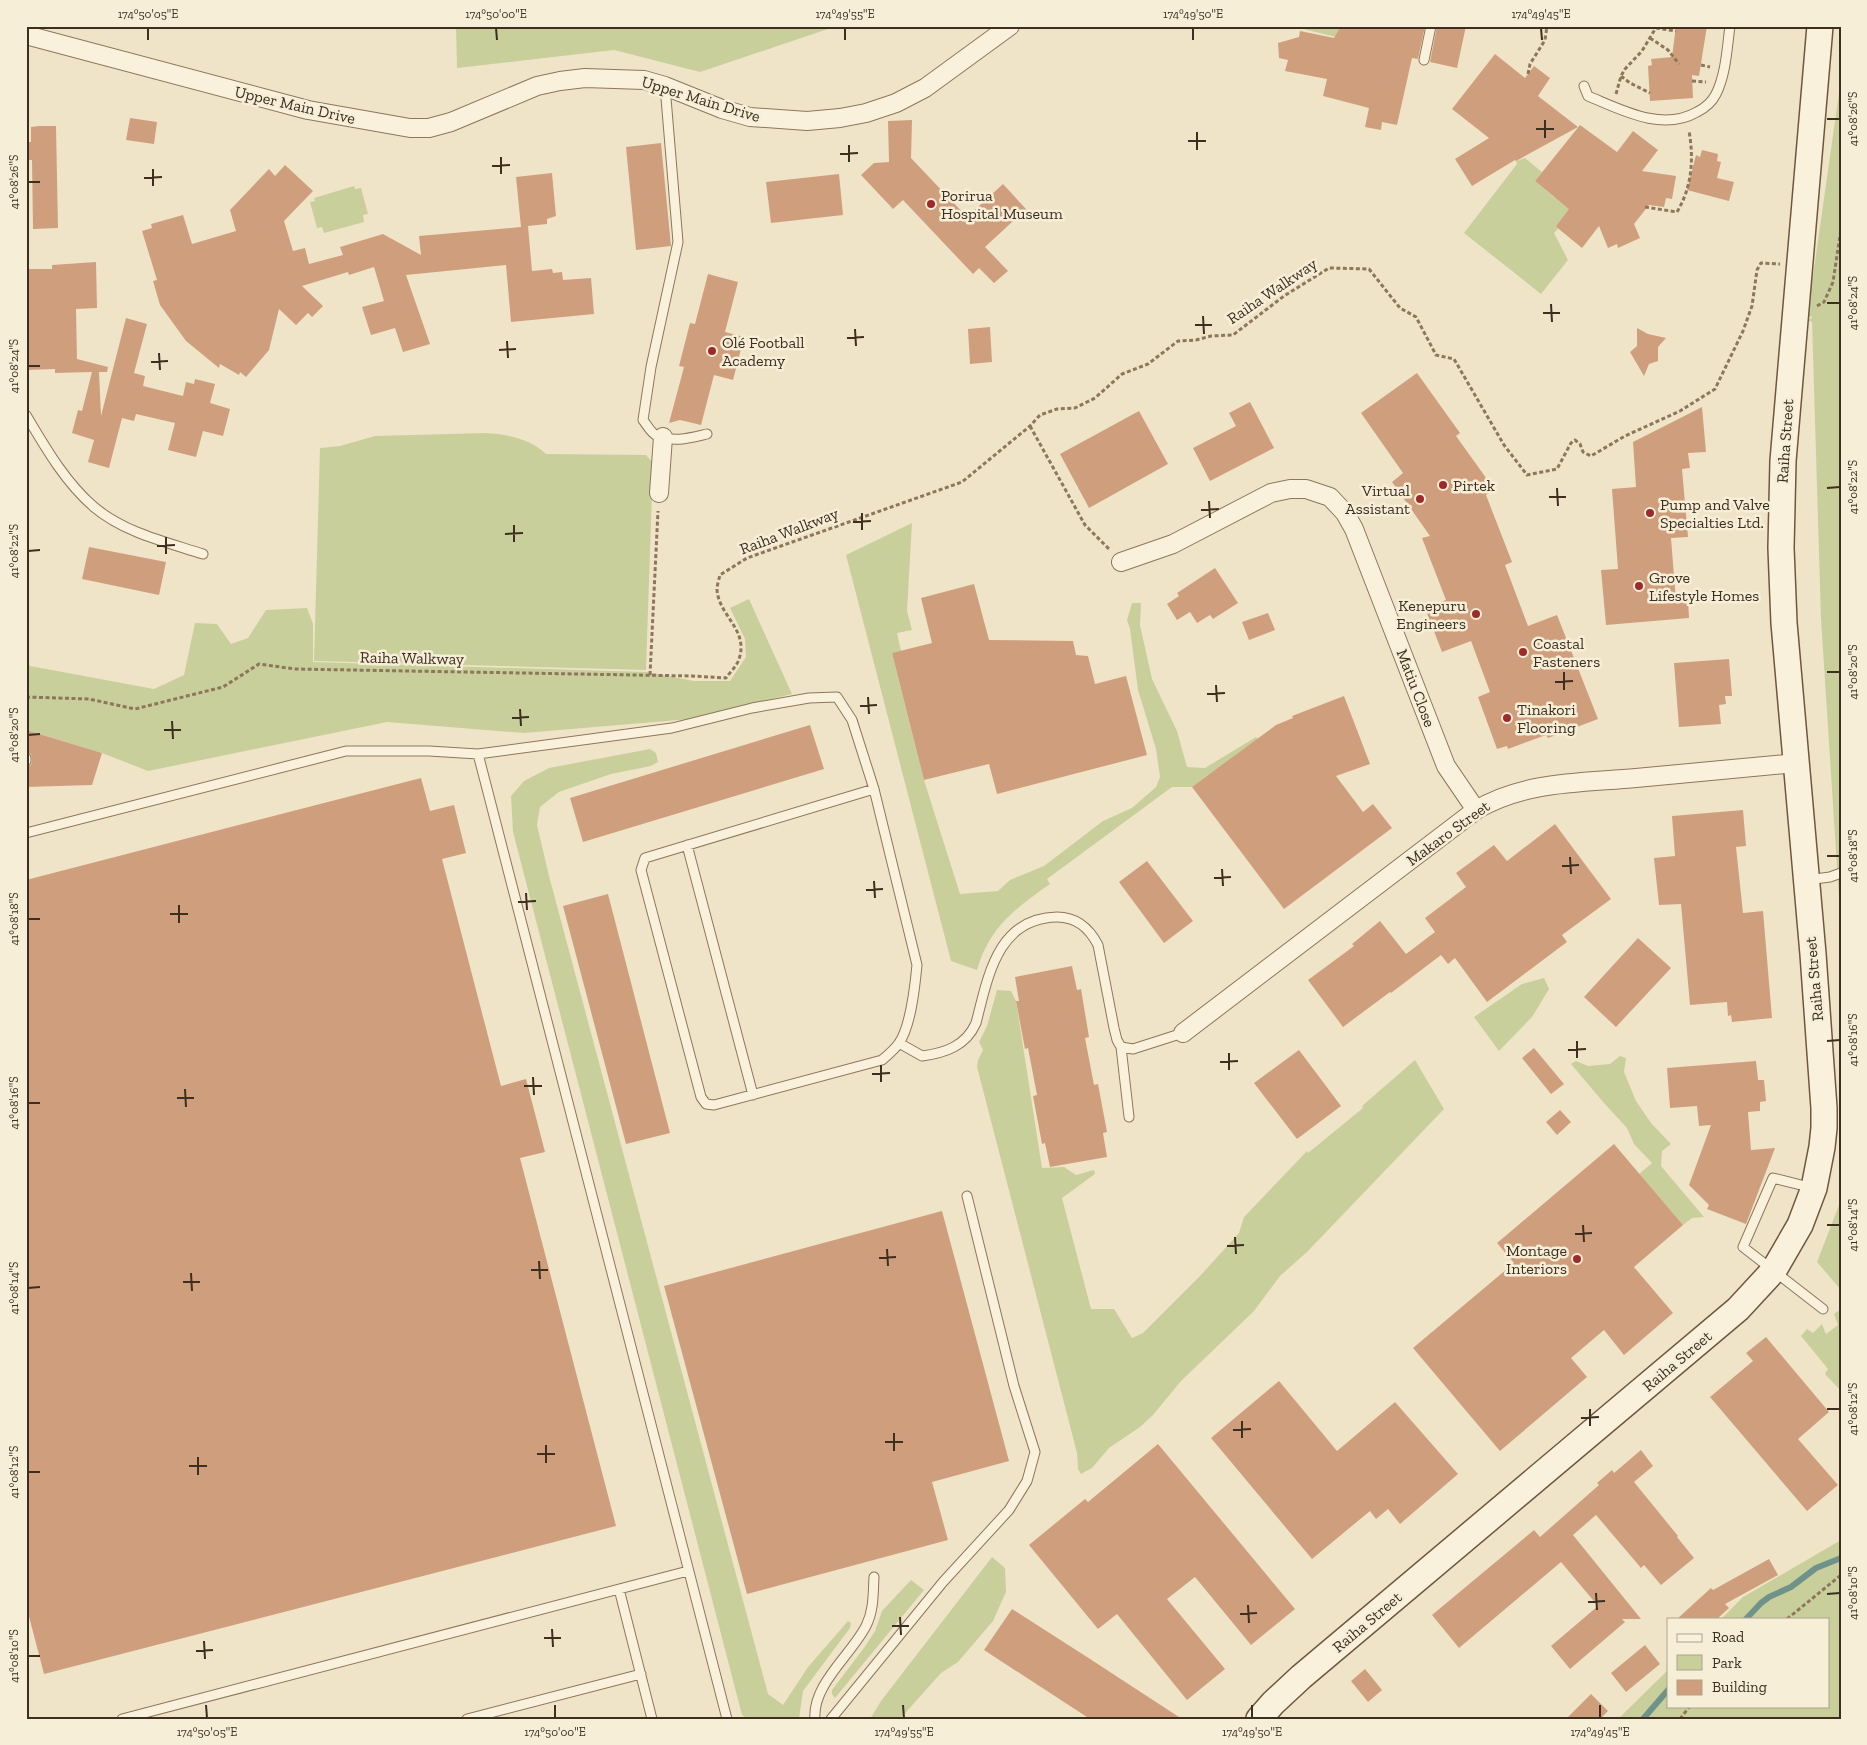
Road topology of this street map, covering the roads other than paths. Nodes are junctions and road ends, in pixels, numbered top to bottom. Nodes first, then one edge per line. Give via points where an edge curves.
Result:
1 (1010, 26) edge
2 (1430, 26) edge
3 (1730, 26) edge
4 (1820, 26) edge
5 (26, 35) edge
6 (1424, 60) dead end
7 (665, 86) junction
8 (1584, 86) dead end
9 (26, 415) edge
10 (707, 434) dead end
11 (663, 437) junction
12 (659, 492) road end
13 (203, 554) dead end
14 (1121, 562) road end
15 (478, 754) junction
16 (1796, 763) junction
17 (874, 789) junction
18 (1476, 810) junction
19 (26, 832) edge
20 (687, 845) junction
21 (1841, 873) edge
22 (1805, 880) junction
23 (1183, 1033) joint
24 (900, 1043) junction
25 (1121, 1047) junction
26 (753, 1095) junction
27 (1128, 1117) dead end
28 (1814, 1188) junction
29 (967, 1196) dead end
30 (1774, 1270) junction
31 (1823, 1309) dead end
32 (688, 1571) junction
33 (874, 1577) dead end
34 (619, 1589) junction
35 (641, 1674) junction
36 (122, 1719) edge
37 (467, 1719) edge
38 (652, 1719) edge
39 (727, 1719) edge
40 (815, 1719) edge
41 (831, 1719) edge
42 (1259, 1719) edge

1 - 7 street, Upper Main Drive via 925,88 896,103 840,118 807,121 750,117
2 - 6 lane
3 - 8 lane via 1716,93 1705,107 1687,118 1661,121 1646,118 1588,96
4 - 16 main road, Raiha Street via 1783,461 1781,548 1784,623
5 - 7 street, Upper Main Drive via 308,110 410,128 429,128 451,122 537,86 560,81 621,78
7 - 11 lane via 678,242 643,420 656,435
9 - 13 lane via 50,456 94,507 128,528
10 - 11 lane via 682,441
11 - 12 street
14 - 18 street, Matiu Close via 1173,544 1271,493 1306,490 1330,497 1354,529 1446,766
15 - 17 lane via 672,728 752,708 809,698 837,697 852,720
15 - 19 lane via 346,751
15 - 32 lane
16 - 18 street, Makaro Street via 1552,785 1508,794
16 - 22 main road, Raiha Street
17 - 20 lane
17 - 24 lane via 917,965 908,1022
18 - 23 street, Makaro Street
20 - 26 lane
20 - 26 lane via 645,858 641,870 701,1097 706,1104 714,1105
21 - 22 lane
22 - 28 main road, Raiha Street via 1824,1108 1822,1147
23 - 25 lane via 1134,1049
24 - 25 lane via 922,1056 950,1049 966,1040 976,1023 997,953 1015,930 1030,921 1065,917 1082,923 1098,945 1114,1028
24 - 26 lane via 882,1060
25 - 27 lane
28 - 30 main road, Raiha Street via 1800,1225
28 - 30 lane via 1773,1178 1743,1247
29 - 41 lane via 1014,1386 1035,1452 1027,1481 1009,1510 943,1582
30 - 31 lane
30 - 42 main road, Raiha Street via 1727,1319 1301,1677
32 - 34 lane
32 - 39 lane
33 - 40 lane via 873,1608 866,1626 818,1696
34 - 35 lane
34 - 36 lane
35 - 37 lane
35 - 38 lane

